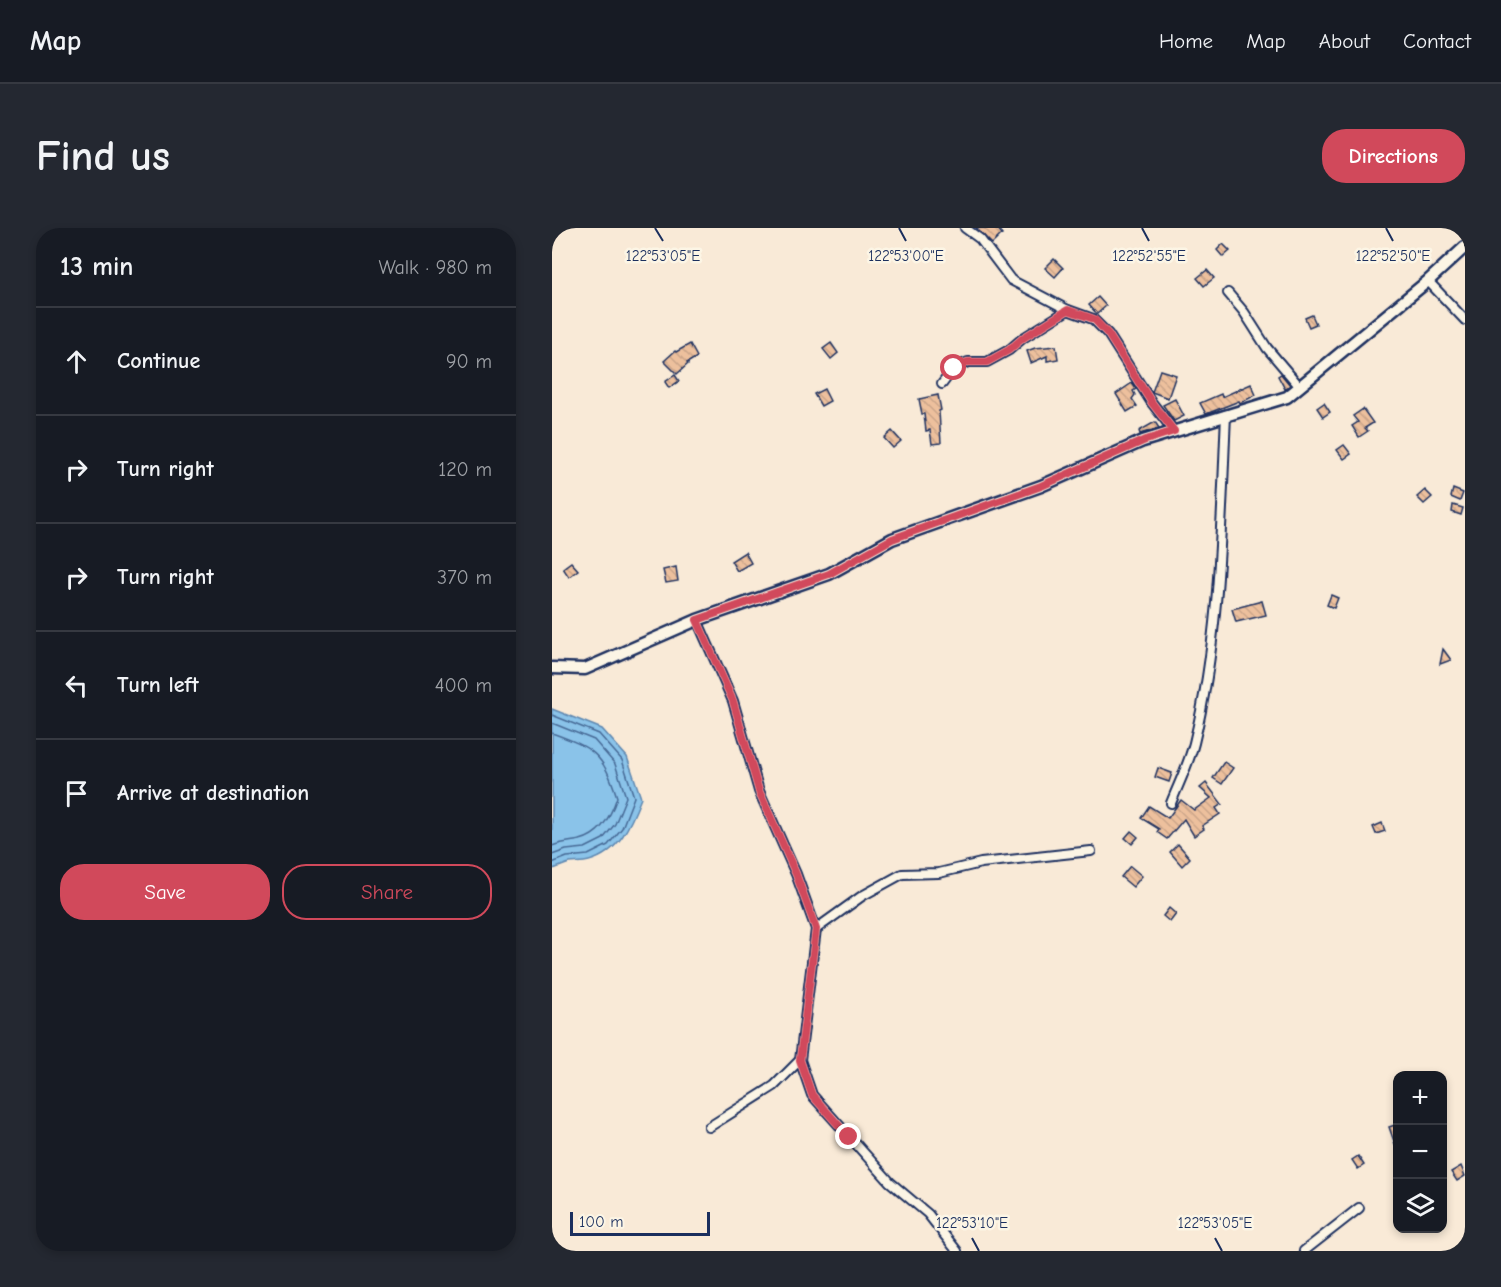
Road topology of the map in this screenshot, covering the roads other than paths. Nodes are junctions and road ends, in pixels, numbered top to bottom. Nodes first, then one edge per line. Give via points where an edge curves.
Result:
1 (965, 228) edge
2 (1465, 247) edge
3 (1428, 281) junction
4 (1228, 293) dead end
5 (1068, 310) junction
6 (1465, 320) edge
7 (942, 384) dead end
8 (1300, 387) junction
9 (1226, 415) junction
10 (1174, 431) junction
11 (697, 620) junction
12 (552, 668) edge
13 (1171, 803) dead end
14 (1091, 851) dead end
15 (816, 929) junction
16 (800, 1060) junction
17 (709, 1128) dead end
18 (1359, 1208) dead end
19 (957, 1251) edge
20 (1304, 1251) edge

1 - 5 street via 980,239 1011,280
2 - 3 street
3 - 6 street
3 - 8 street
4 - 8 street
5 - 7 street via 987,362 968,362 954,368
5 - 10 street via 1094,319 1108,334
8 - 9 street via 1287,397
9 - 10 street
9 - 13 street via 1219,573 1208,668 1193,745
10 - 11 street via 1041,486 892,539 829,574
11 - 12 street via 585,669
11 - 15 street via 733,701 759,791
14 - 15 street via 981,863 939,873 902,874 862,896
15 - 16 street
16 - 17 street via 774,1086
16 - 19 street via 812,1095 890,1182 928,1214
18 - 20 street

